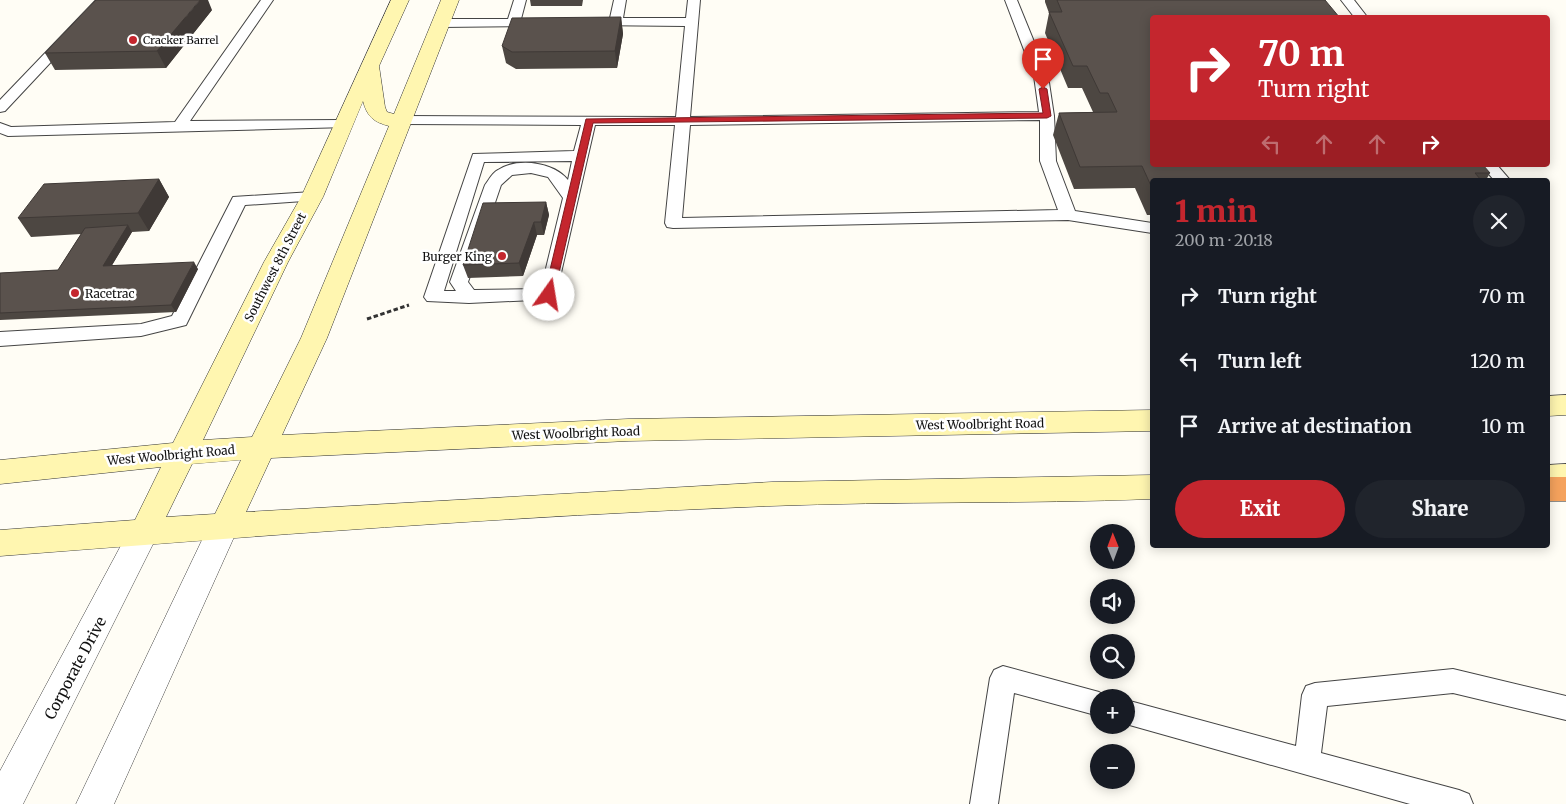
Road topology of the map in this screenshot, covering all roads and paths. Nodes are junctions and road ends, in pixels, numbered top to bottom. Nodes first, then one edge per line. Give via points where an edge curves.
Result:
1 (103, 0) edge
2 (267, 0) edge
3 (400, 0) edge
4 (450, 0) edge
5 (520, 0) edge
6 (620, 0) edge
7 (694, 0) edge
8 (1011, 0) edge
9 (1347, 0) edge
10 (1360, 15) edge
11 (616, 22) junction
12 (692, 22) junction
13 (441, 23) junction
14 (513, 23) junction
15 (550, 23) edge
16 (578, 23) edge
17 (370, 66) junction
18 (0, 108) edge
19 (1047, 116) junction
20 (403, 120) junction
21 (589, 121) junction
22 (684, 121) junction
23 (343, 124) junction
24 (179, 126) junction
25 (0, 127) edge
26 (581, 156) junction
27 (1491, 167) edge
28 (1500, 178) edge
29 (312, 197) junction
30 (572, 197) junction
31 (1068, 215) junction
32 (1150, 228) edge
33 (469, 297) junction
34 (416, 303) dead end
35 (119, 314) edge
36 (84, 316) edge
37 (48, 318) edge
38 (367, 319) dead end
39 (109, 332) junction
40 (73, 334) junction
41 (38, 336) junction
42 (0, 339) edge
43 (1566, 405) edge
44 (1550, 406) edge
45 (1150, 421) edge
46 (262, 447) junction
47 (183, 453) junction
48 (0, 472) edge
49 (1566, 476) edge
50 (1550, 477) edge
51 (1150, 487) edge
52 (1550, 489) edge
53 (1566, 489) edge
54 (224, 526) junction
55 (144, 532) junction
56 (0, 543) edge
57 (1090, 702) edge
58 (1566, 708) edge
59 (1135, 714) edge
60 (1307, 762) junction
61 (3, 804) edge
62 (95, 804) edge
63 (984, 804) edge
64 (1459, 804) edge

1 - 18 lane
2 - 24 lane
3 - 17 street, Southwest 8th Street
4 - 13 street
5 - 14 lane
6 - 11 lane
7 - 12 lane
8 - 19 lane via 1041,76
9 - 10 lane
11 - 12 lane
11 - 16 lane
12 - 22 lane
13 - 14 lane
13 - 20 street
14 - 15 lane
17 - 20 street via 374,108 388,120
17 - 23 street, Southwest 8th Street
19 - 22 lane
19 - 31 lane via 1048,161
20 - 21 lane
20 - 46 street via 314,338
21 - 22 lane
21 - 26 lane
22 - 31 lane via 673,223
23 - 24 lane
23 - 29 street, Southwest 8th Street
24 - 25 lane via 8,132
26 - 30 lane
26 - 33 lane via 478,157 433,297
27 - 28 lane
29 - 39 lane via 239,200 200,263 179,321 141,330
29 - 47 street, Southwest 8th Street via 276,262
30 - 33 lane via 549,295
30 - 33 lane via 554,174 542,170 516,170 498,177 459,282
31 - 32 lane
34 - 38 path
35 - 39 lane
36 - 40 lane
37 - 41 lane
39 - 40 lane
40 - 41 lane
41 - 42 lane
43 - 44 street
45 - 46 street, West Woolbright Road via 628,430
46 - 47 street, West Woolbright Road
46 - 54 street
47 - 48 street, West Woolbright Road
47 - 55 street, Southwest 8th Street
49 - 50 street
51 - 54 street via 881,490 719,496
52 - 53 highway
54 - 55 street
54 - 62 street
55 - 56 street
55 - 61 street, Corporate Drive
57 - 63 lane via 1003,678
58 - 60 lane via 1452,681 1315,696
59 - 60 lane
60 - 64 lane

